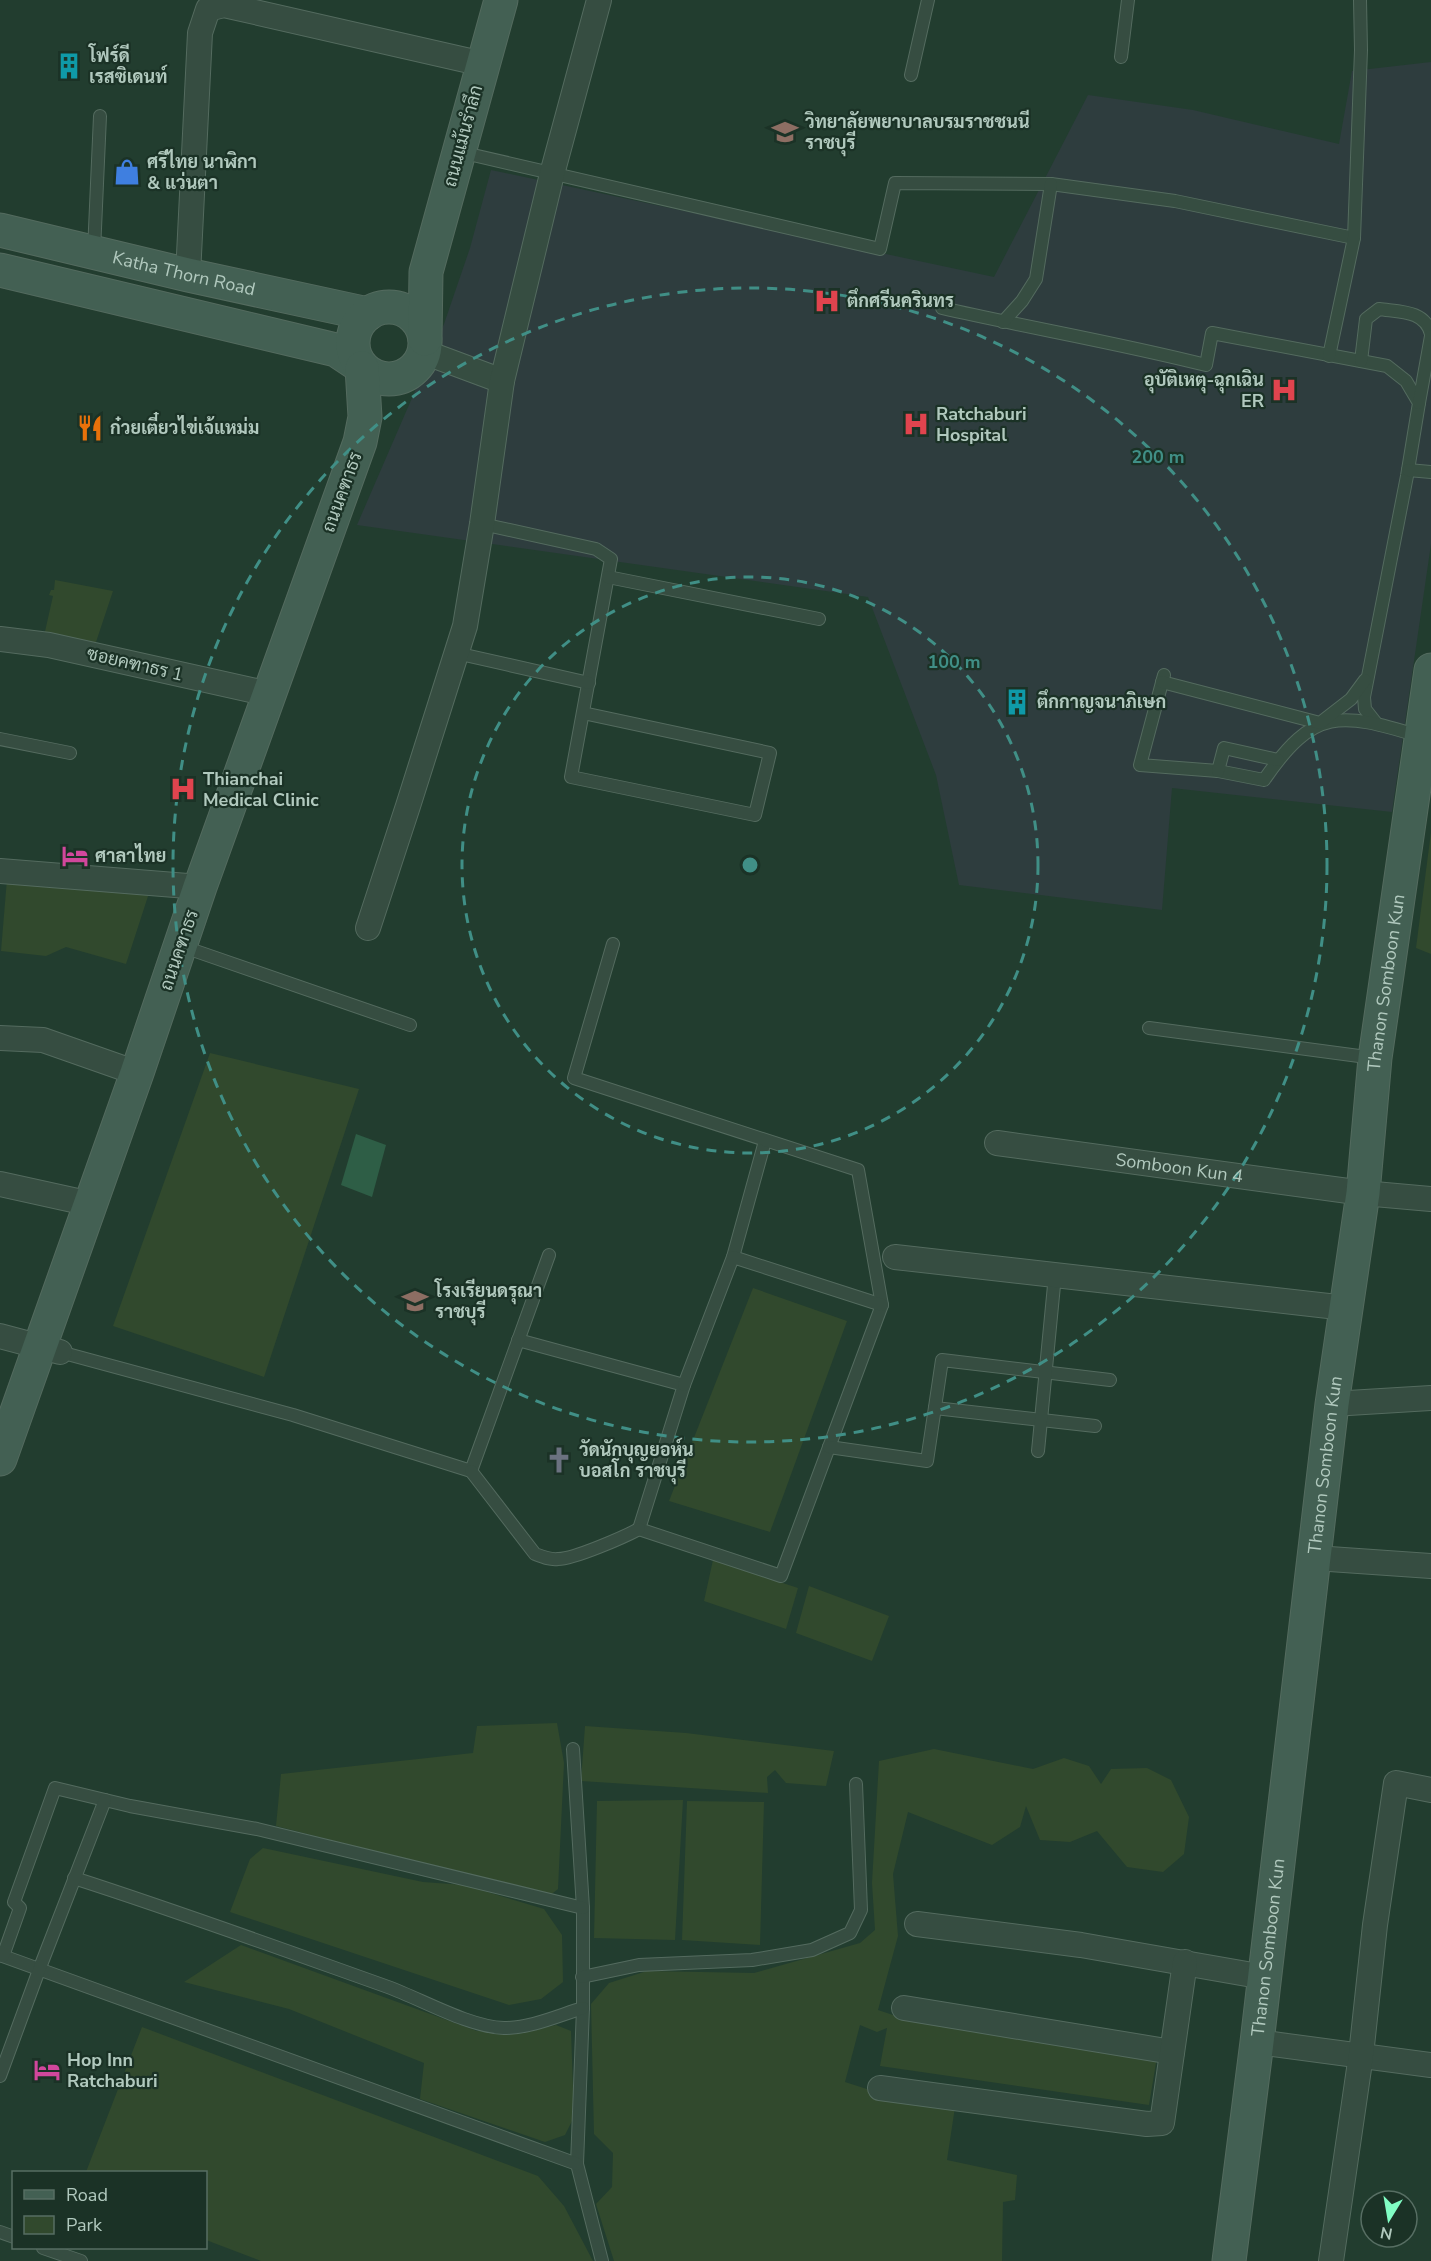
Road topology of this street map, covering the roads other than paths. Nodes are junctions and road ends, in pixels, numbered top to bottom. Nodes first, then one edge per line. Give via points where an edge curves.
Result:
1 (501, 0) edge
2 (599, 0) edge
3 (928, 0) edge
4 (1128, 0) edge
5 (1360, 0) edge
6 (1120, 57) dead end
7 (483, 64) junction
8 (911, 75) dead end
9 (100, 116) dead end
10 (459, 152) junction
11 (552, 174) junction
12 (1051, 184) junction
13 (0, 230) edge
14 (1354, 238) junction
15 (94, 252) junction
16 (0, 270) edge
17 (426, 272) junction
18 (188, 275) junction
19 (942, 308) dead end
20 (371, 312) junction
21 (1003, 322) junction
22 (1431, 335) edge
23 (422, 353) junction
24 (1329, 356) junction
25 (1361, 361) junction
26 (361, 367) junction
27 (502, 381) junction
28 (1419, 403) junction
29 (360, 442) junction
30 (1408, 470) junction
31 (1431, 472) edge
32 (482, 524) junction
33 (608, 577) junction
34 (819, 618) dead end
35 (0, 639) edge
36 (456, 653) junction
37 (1431, 670) edge
38 (1368, 677) junction
39 (589, 683) junction
40 (268, 694) junction
41 (583, 713) junction
42 (1320, 723) junction
43 (1376, 723) junction
44 (1422, 737) junction
45 (0, 739) edge
46 (70, 753) dead end
47 (1278, 760) junction
48 (1218, 771) junction
49 (0, 871) edge
50 (200, 887) junction
51 (368, 928) dead end
52 (613, 944) dead end
53 (180, 946) junction
54 (410, 1025) dead end
55 (1149, 1028) dead end
56 (0, 1038) edge
57 (1375, 1058) junction
58 (138, 1074) junction
59 (765, 1141) junction
60 (997, 1143) dead end
61 (0, 1184) edge
62 (1363, 1192) junction
63 (1431, 1199) edge
64 (91, 1204) junction
65 (549, 1255) dead end
66 (733, 1257) junction
67 (895, 1257) dead end
68 (1055, 1275) junction
69 (882, 1305) junction
70 (1346, 1308) junction
71 (0, 1336) edge
72 (518, 1340) junction
73 (51, 1349) junction
74 (1046, 1372) junction
75 (1110, 1380) dead end
76 (684, 1385) junction
77 (1431, 1398) edge
78 (1332, 1404) junction
79 (935, 1408) junction
80 (1042, 1420) junction
81 (1095, 1426) dead end
82 (829, 1447) junction
83 (1038, 1451) dead end
84 (0, 1459) edge
85 (471, 1471) junction
86 (639, 1529) junction
87 (1315, 1558) junction
88 (1431, 1566) edge
89 (573, 1749) dead end
90 (856, 1784) dead end
91 (1431, 1790) edge
92 (105, 1800) junction
93 (74, 1878) junction
94 (583, 1908) junction
95 (917, 1924) dead end
96 (2, 1955) edge
97 (1185, 1962) junction
98 (39, 1970) junction
99 (582, 1977) junction
100 (1264, 1977) junction
101 (583, 2008) junction
102 (904, 2008) dead end
103 (1257, 2042) junction
104 (1172, 2052) junction
105 (1361, 2055) junction
106 (1431, 2065) edge
107 (0, 2076) edge
108 (880, 2088) dead end
109 (577, 2164) junction
110 (48, 2249) edge
111 (81, 2261) edge
112 (602, 2261) edge
113 (1229, 2261) edge
114 (1331, 2261) edge

1 - 7 street, ถนนแม้นรำลึก
2 - 11 street
3 - 8 lane
4 - 6 lane
5 - 14 lane
7 - 10 street, ถนนแม้นรำลึก
7 - 18 street via 224,5 208,9 200,33
9 - 15 lane
10 - 11 lane
10 - 17 street, ถนนแม้นรำลึก
11 - 12 lane via 880,249 895,183
11 - 27 street
12 - 14 lane via 1175,201
12 - 21 lane via 1036,279
13 - 15 street, Katha Thorn Road
14 - 24 lane
15 - 18 street, Katha Thorn Road
16 - 26 street via 336,350
17 - 20 street
17 - 23 street, ถนนแม้นรำลึก
18 - 20 street, Katha Thorn Road
19 - 21 lane
20 - 23 street via 396,308 415,319
20 - 26 street via 358,324 353,337 353,352
21 - 24 lane via 1206,365 1212,333
22 - 25 lane via 1428,324 1418,315 1379,309 1366,320
22 - 28 lane
23 - 26 street via 404,376 389,380
23 - 27 street
23 - 29 street, ถนนคฑาธร
24 - 25 lane
25 - 28 lane via 1387,366 1406,381
26 - 29 street, ถนนคฑาธร via 365,417
27 - 32 street
28 - 30 lane
29 - 40 street, ถนนคฑาธร
30 - 31 lane
30 - 38 lane
32 - 33 lane via 596,549 611,559
32 - 36 street via 465,626
33 - 34 lane
33 - 39 lane
35 - 40 street, ซอยคฑาธร 1 via 48,645
36 - 39 lane
36 - 51 street
37 - 44 street, Thanon Somboon Kun
38 - 42 lane via 1351,699
38 - 43 lane via 1365,709
39 - 41 lane
40 - 50 street, ถนนคฑาธร
41 - 41 lane via 770,753 755,815 570,777
42 - 43 lane
42 - 47 lane
42 - 48 lane via 1163,678 1140,765
43 - 44 lane
44 - 57 street, Thanon Somboon Kun
45 - 46 lane
47 - 48 lane via 1263,780
47 - 48 lane via 1224,748
49 - 50 street
50 - 53 street, ถนนคฑาธร
52 - 59 lane via 574,1078
53 - 54 lane
53 - 58 street, ถนนคฑาธร
55 - 57 lane
56 - 58 street via 43,1040
57 - 62 street, Thanon Somboon Kun
58 - 64 street, ถนนคฑาธร
59 - 66 lane
59 - 69 lane via 858,1170
60 - 62 street, Somboon Kun 4
61 - 64 street
62 - 63 street, Somboon Kun 4
62 - 70 street, Thanon Somboon Kun
64 - 73 street, ถนนคฑาธร
65 - 72 lane
66 - 69 lane
66 - 76 lane
67 - 68 street
68 - 70 street
68 - 74 lane
69 - 82 lane
70 - 78 street, Thanon Somboon Kun
71 - 73 street
72 - 76 lane
72 - 85 lane
73 - 84 street, ถนนคฑาธร
73 - 85 lane via 293,1415
74 - 75 lane
74 - 79 lane via 942,1359
74 - 80 lane
76 - 86 lane
77 - 78 street
78 - 87 street, Thanon Somboon Kun
79 - 80 lane
79 - 82 lane via 927,1461
80 - 81 lane
80 - 83 lane
82 - 86 lane via 781,1576
85 - 86 lane via 535,1554 546,1558 561,1560
87 - 88 street
87 - 100 street, Thanon Somboon Kun
89 - 94 lane
90 - 99 lane via 861,1910 850,1933 812,1950 752,1960 639,1965
91 - 105 street via 1396,1783
92 - 93 lane
92 - 94 lane via 257,1829
92 - 96 lane via 55,1788 14,1902 20,1908
93 - 98 lane
93 - 101 lane via 213,1924 476,2023 503,2028 532,2025
94 - 99 lane
95 - 97 street
96 - 98 lane
97 - 100 street
97 - 104 street
98 - 107 lane
98 - 109 lane
99 - 101 lane
100 - 103 street, Thanon Somboon Kun
101 - 109 lane
102 - 104 street
103 - 105 street
103 - 113 street, Thanon Somboon Kun
104 - 108 street via 1162,2123
105 - 106 street
105 - 114 street
109 - 112 lane
110 - 111 lane

